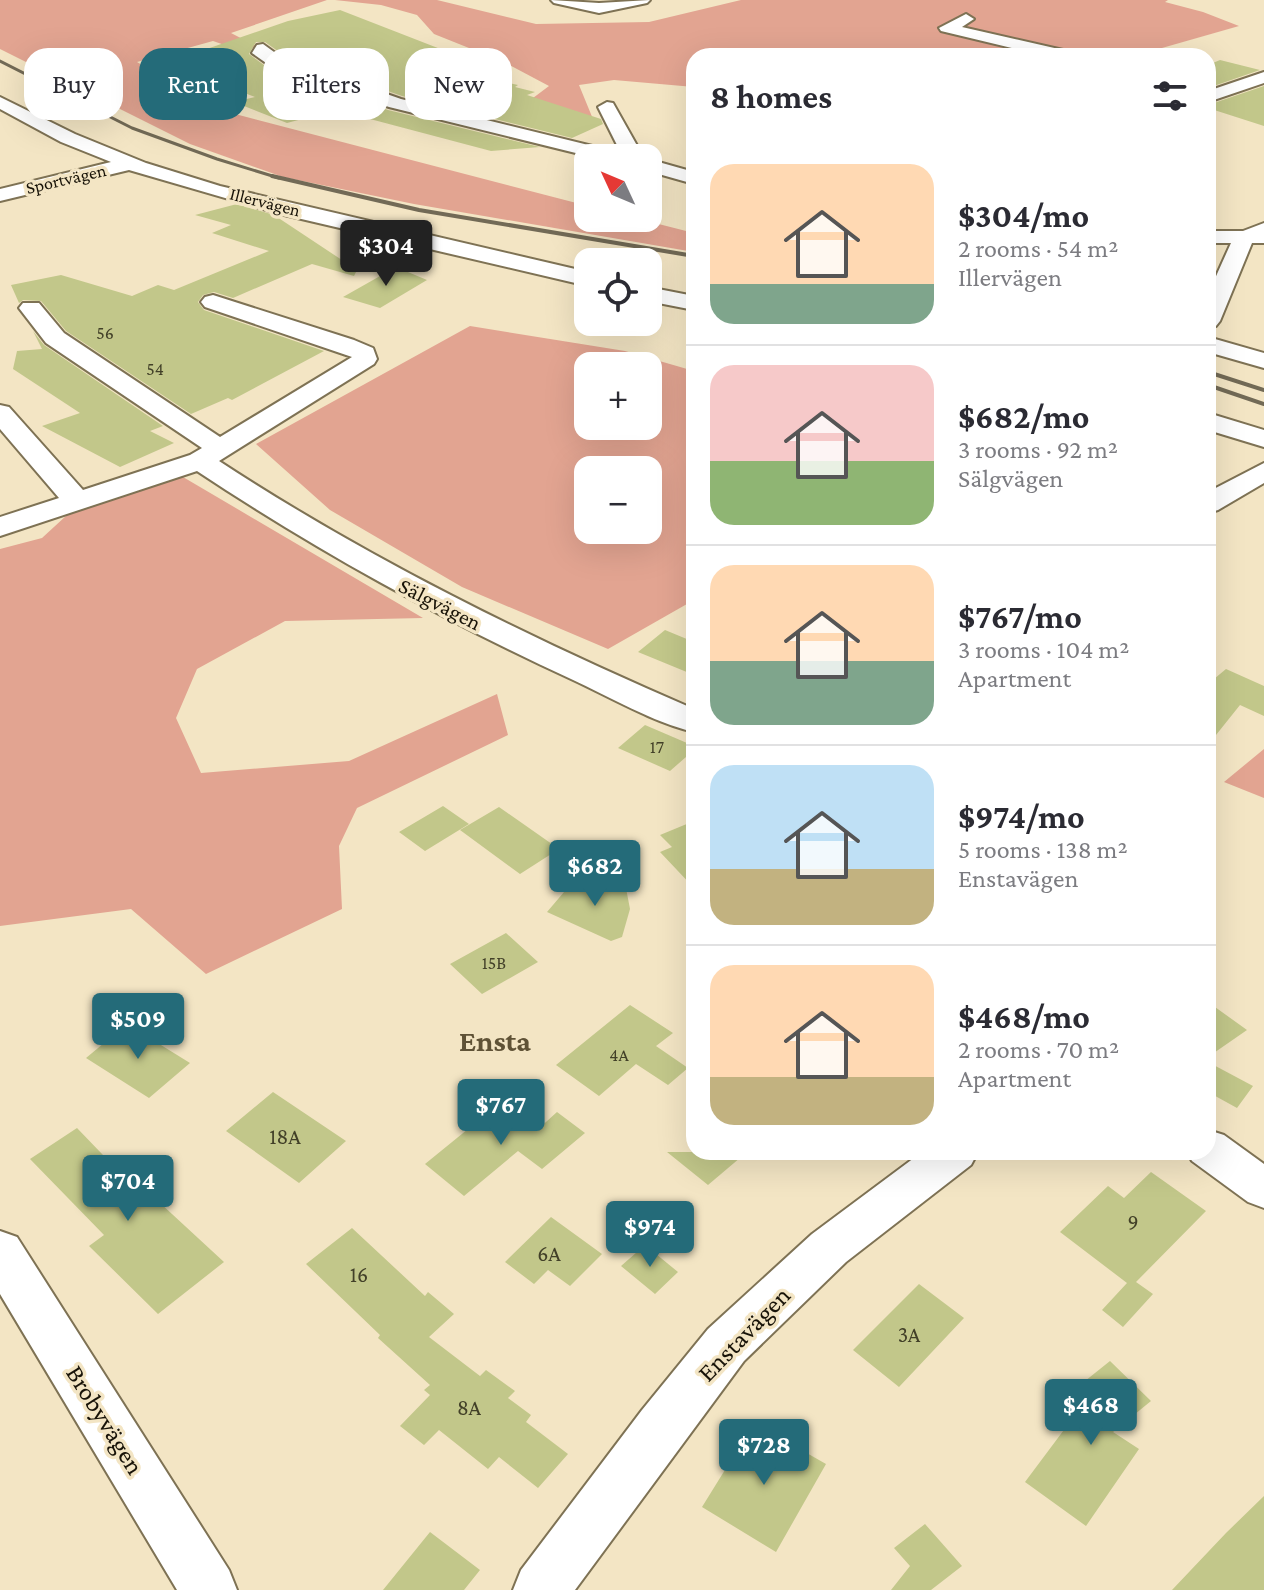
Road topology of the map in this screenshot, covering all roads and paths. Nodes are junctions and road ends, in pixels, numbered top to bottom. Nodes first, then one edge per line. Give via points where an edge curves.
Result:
1 (559, 0) edge
2 (642, 0) edge
3 (966, 19) dead end
4 (1032, 48) edge
5 (263, 49) dead end
6 (263, 54) edge
7 (1264, 77) edge
8 (1216, 92) edge
9 (1216, 94) edge
10 (1250, 100) dead end
11 (389, 101) edge
12 (0, 102) edge
13 (607, 107) dead end
14 (627, 144) edge
15 (574, 147) edge
16 (132, 163) junction
17 (662, 169) edge
18 (686, 176) edge
19 (0, 195) edge
20 (1257, 235) edge
21 (1216, 237) edge
22 (574, 275) edge
23 (662, 297) edge
24 (686, 301) edge
25 (213, 302) dead end
26 (1216, 307) edge
27 (31, 308) dead end
28 (1216, 346) edge
29 (1264, 361) edge
30 (0, 413) edge
31 (1216, 424) edge
32 (1264, 439) edge
33 (211, 455) junction
34 (1264, 471) edge
35 (1216, 499) edge
36 (77, 501) junction
37 (0, 527) edge
38 (686, 719) edge
39 (1216, 1154) edge
40 (944, 1160) edge
41 (1263, 1187) edge
42 (0, 1251) edge
43 (209, 1590) edge
44 (541, 1590) edge

1 - 2 street via 599,8
3 - 4 street via 947,28
5 - 6 street
7 - 8 street
9 - 10 street
11 - 15 street
12 - 16 street, Illervägen via 31,121
13 - 14 street
16 - 19 street, Sportvägen
16 - 22 street, Illervägen via 229,193
17 - 18 street
20 - 21 street
20 - 26 street
23 - 24 street
25 - 33 street via 345,345 364,353 365,359
27 - 33 street, Sälgvägen via 55,338
28 - 29 street
30 - 36 street
31 - 32 street
33 - 36 street
33 - 38 street, Sälgvägen via 277,513 410,590
34 - 35 street
36 - 37 street
39 - 41 street
40 - 44 street, Enstavägen via 829,1248 726,1345
42 - 43 street, Brobyvägen

